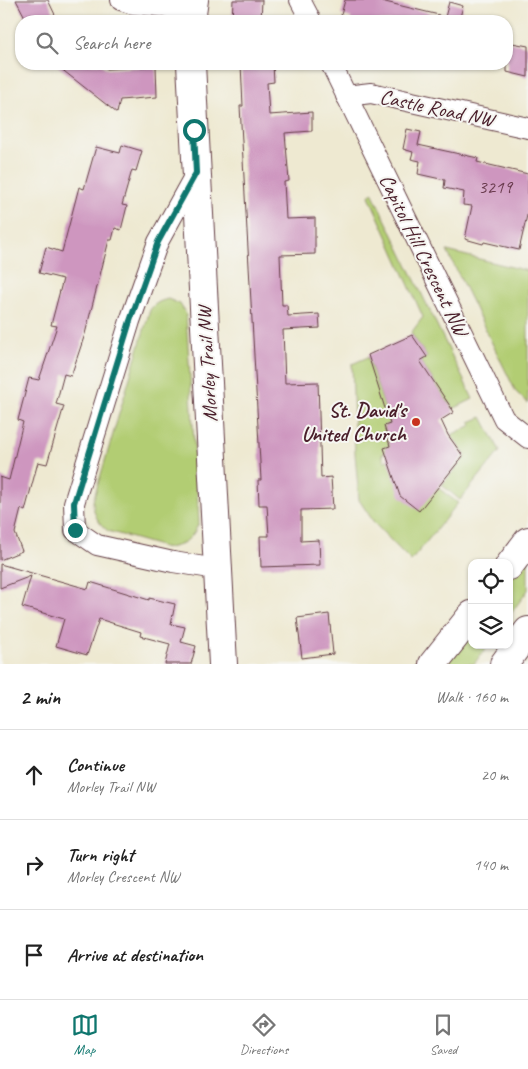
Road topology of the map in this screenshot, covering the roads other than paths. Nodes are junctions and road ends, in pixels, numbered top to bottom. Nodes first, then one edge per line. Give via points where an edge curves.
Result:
1 (121, 0) edge
2 (300, 0) edge
3 (192, 10) edge
4 (308, 15) edge
5 (191, 70) edge
6 (334, 70) edge
7 (346, 96) junction
8 (528, 128) edge
9 (196, 173) junction
10 (528, 438) edge
11 (528, 541) edge
12 (513, 561) edge
13 (218, 569) junction
14 (468, 619) edge
15 (528, 631) edge
16 (223, 664) edge
17 (433, 664) edge
18 (504, 664) edge

1 - 3 street
2 - 4 street
5 - 9 main road, Morley Trail NW
6 - 7 street, Capitol Hill Crescent NW
7 - 8 street, Castle Road NW via 371,93
7 - 10 street, Capitol Hill Crescent NW via 504,419
9 - 13 main road, Morley Trail NW
9 - 13 street via 158,242 130,321 74,503 75,530 97,545
11 - 12 main road
13 - 16 main road, Morley Trail NW
14 - 17 main road
15 - 18 main road

